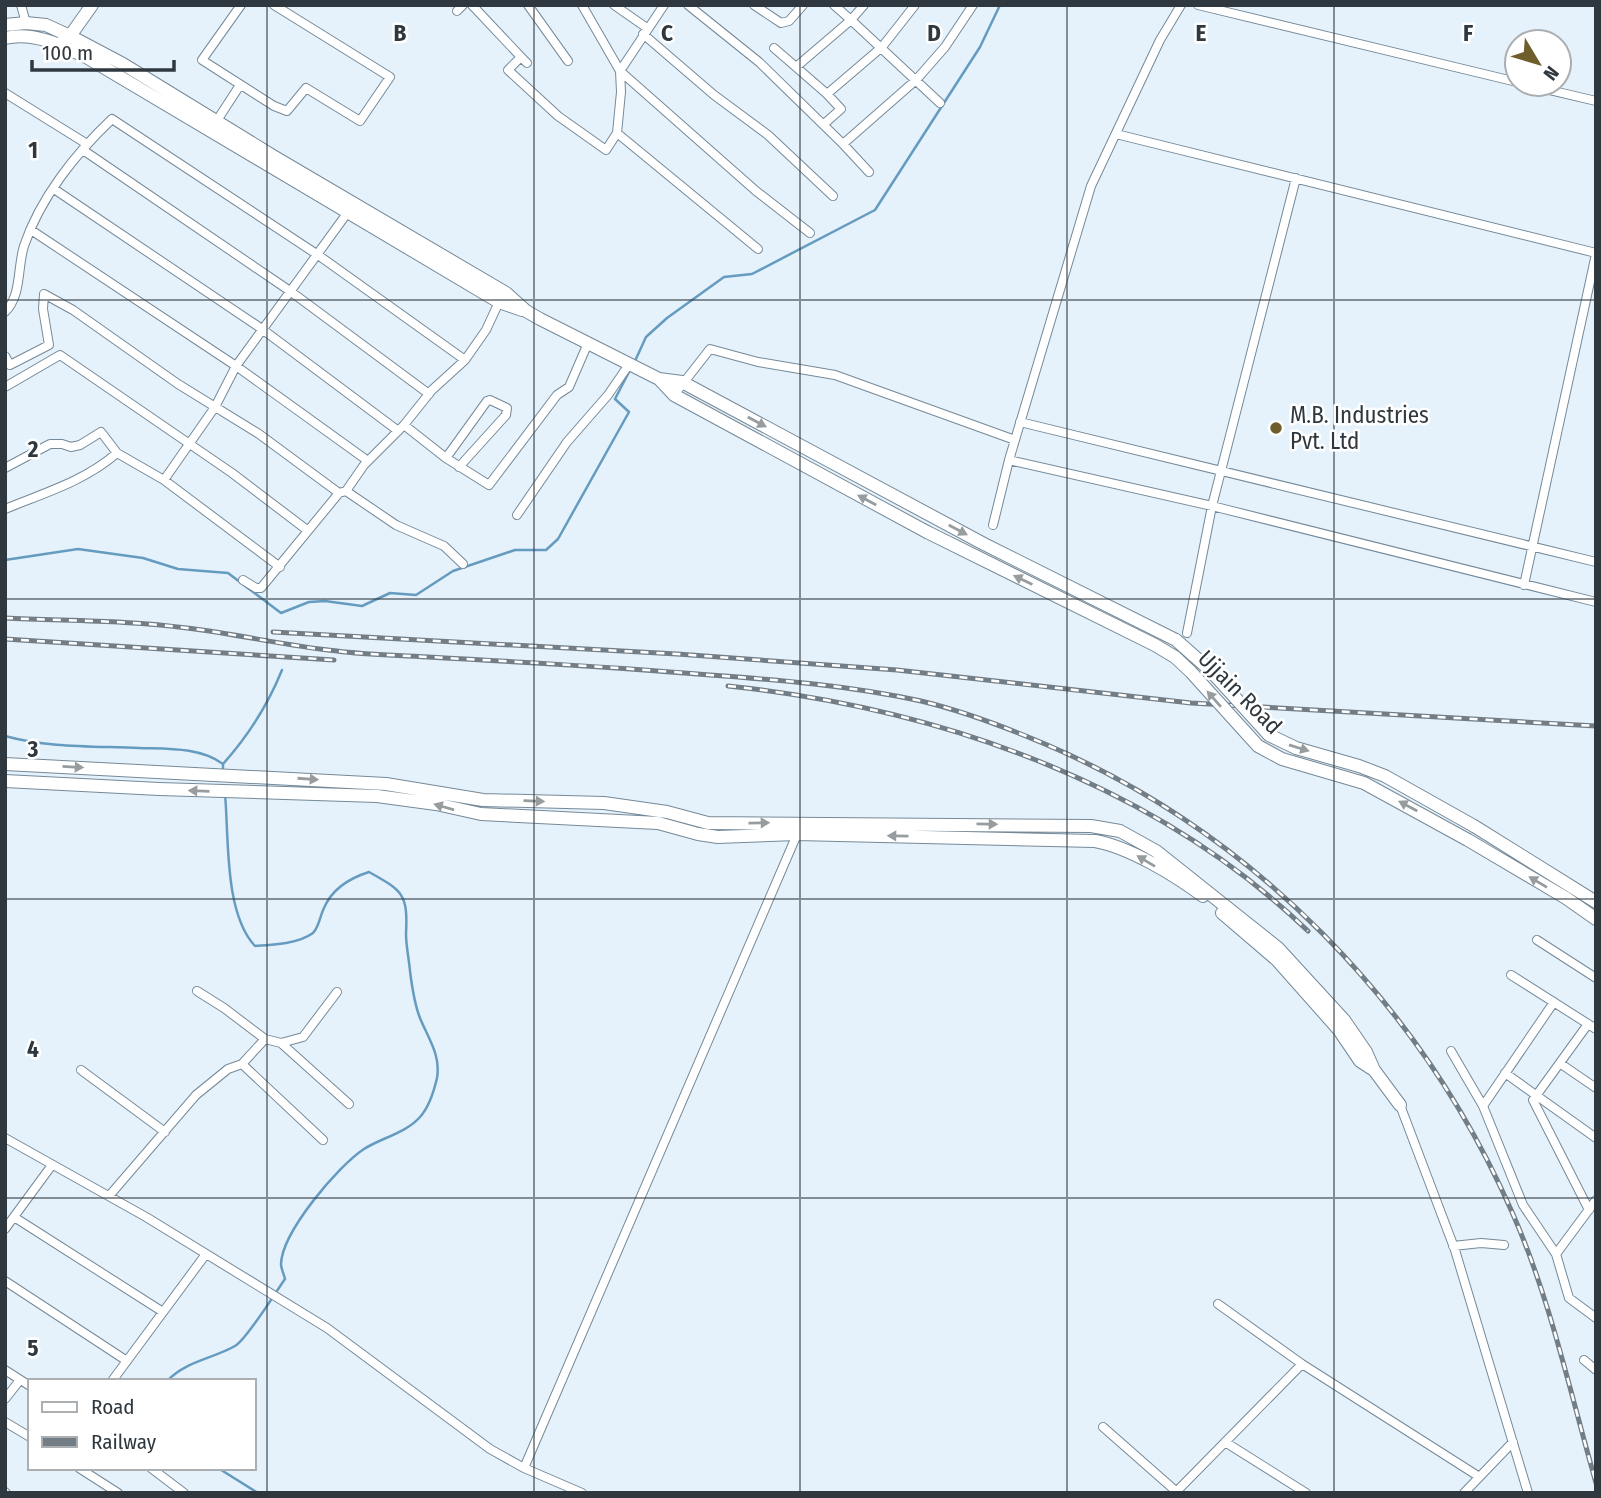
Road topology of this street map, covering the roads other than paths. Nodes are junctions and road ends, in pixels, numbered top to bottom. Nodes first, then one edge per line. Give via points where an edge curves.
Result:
1 (20, 5) edge
2 (92, 5) edge
3 (241, 5) edge
4 (274, 5) edge
5 (472, 5) edge
6 (528, 5) edge
7 (582, 5) edge
8 (614, 5) edge
9 (664, 5) edge
10 (688, 5) edge
11 (754, 5) edge
12 (803, 5) edge
13 (834, 5) edge
14 (864, 5) edge
15 (915, 5) edge
16 (973, 5) edge
17 (1181, 5) edge
18 (1198, 5) edge
19 (851, 20) junction
20 (26, 23) junction
21 (5, 25) edge
22 (645, 31) junction
23 (70, 36) junction
24 (5, 38) edge
25 (59, 44) junction
26 (882, 47) junction
27 (774, 48) dead end
28 (568, 61) dead end
29 (796, 67) junction
30 (620, 71) junction
31 (1503, 79) edge
32 (916, 80) junction
33 (240, 85) junction
34 (5, 93) edge
35 (827, 94) junction
36 (1573, 96) edge
37 (1596, 101) edge
38 (940, 103) dead end
39 (216, 122) junction
40 (824, 124) junction
41 (617, 133) junction
42 (1116, 134) junction
43 (843, 144) junction
44 (85, 147) junction
45 (869, 172) dead end
46 (1296, 178) junction
47 (54, 189) junction
48 (832, 196) dead end
49 (348, 212) junction
50 (31, 230) junction
51 (810, 233) dead end
52 (758, 249) dead end
53 (1596, 254) edge
54 (318, 255) junction
55 (290, 291) junction
56 (499, 302) junction
57 (526, 311) junction
58 (5, 312) edge
59 (262, 329) junction
60 (588, 343) junction
61 (5, 356) edge
62 (465, 360) junction
63 (630, 363) junction
64 (236, 366) junction
65 (654, 376) junction
66 (682, 382) junction
67 (5, 387) edge
68 (429, 394) junction
69 (674, 395) junction
70 (215, 407) junction
71 (1020, 422) junction
72 (400, 428) junction
73 (1015, 440) junction
74 (190, 443) junction
75 (117, 453) junction
76 (446, 458) junction
77 (1009, 460) junction
78 (368, 461) junction
79 (459, 467) junction
80 (5, 468) edge
81 (1221, 471) junction
82 (164, 480) junction
83 (343, 492) junction
84 (1212, 506) junction
85 (5, 509) edge
86 (517, 515) dead end
87 (993, 525) dead end
88 (307, 530) junction
89 (1533, 547) junction
90 (1596, 562) edge
91 (463, 564) dead end
92 (279, 567) junction
93 (243, 580) dead end
94 (1524, 585) junction
95 (1596, 603) edge
96 (1187, 633) dead end
97 (5, 764) edge
98 (5, 781) edge
99 (799, 828) junction
100 (1596, 902) edge
101 (1596, 919) edge
102 (1537, 940) dead end
103 (1511, 975) dead end
104 (1596, 978) edge
105 (197, 991) dead end
106 (337, 992) dead end
107 (1554, 1002) junction
108 (1592, 1026) edge
109 (265, 1039) junction
110 (281, 1042) junction
111 (1451, 1051) dead end
112 (242, 1064) junction
113 (1561, 1065) junction
114 (81, 1070) dead end
115 (1505, 1073) junction
116 (1596, 1088) edge
117 (1536, 1095) junction
118 (349, 1104) dead end
119 (1400, 1105) joint
120 (1483, 1106) junction
121 (165, 1132) junction
122 (5, 1138) edge
123 (1596, 1138) edge
124 (323, 1140) dead end
125 (52, 1165) junction
126 (109, 1196) junction
127 (1596, 1200) edge
128 (1589, 1210) junction
129 (14, 1217) junction
130 (5, 1229) edge
131 (1504, 1245) dead end
132 (1454, 1246) junction
133 (206, 1254) junction
134 (1556, 1254) junction
135 (5, 1281) edge
136 (1218, 1304) dead end
137 (163, 1312) junction
138 (1596, 1318) edge
139 (1584, 1360) dead end
140 (127, 1361) junction
141 (1301, 1364) junction
142 (5, 1370) edge
143 (1596, 1370) edge
144 (114, 1379) edge
145 (20, 1380) junction
146 (28, 1385) edge
147 (5, 1399) edge
148 (5, 1422) edge
149 (1103, 1427) dead end
150 (28, 1436) edge
151 (1225, 1442) junction
152 (1513, 1442) junction
153 (524, 1468) junction
154 (82, 1470) edge
155 (154, 1470) edge
156 (1478, 1476) junction
157 (1177, 1492) edge
158 (118, 1493) edge
159 (184, 1493) edge
160 (583, 1493) edge
161 (1306, 1493) edge
162 (1464, 1493) edge
163 (1528, 1493) edge

1 - 20 street
2 - 23 main road
3 - 33 street via 202,60
4 - 33 street via 390,77 360,121 306,88 287,111
5 - 41 street via 524,60 508,70 558,116 606,150
6 - 28 street
7 - 30 street
8 - 22 street
9 - 22 street
10 - 40 street via 759,62
11 - 12 street via 782,23
13 - 19 street
14 - 19 street
15 - 26 street
16 - 32 street
17 - 42 street
18 - 31 street
19 - 26 street
19 - 29 street
20 - 21 main road
20 - 23 main road via 46,25
22 - 30 street
22 - 48 street
23 - 25 main road
23 - 39 main road
24 - 25 main road via 25,36
25 - 49 main road
26 - 32 street
26 - 35 street
27 - 29 street
29 - 35 street
30 - 41 street
30 - 51 street
32 - 38 street
32 - 43 street
33 - 39 street
34 - 44 street
35 - 40 street via 841,109
36 - 37 street
39 - 57 main road via 506,293
40 - 43 street
41 - 52 street
42 - 46 street
42 - 71 street via 1091,186
43 - 45 street
44 - 47 street
44 - 54 street via 112,119
44 - 55 street via 157,203
46 - 53 street
46 - 81 street
47 - 50 street
47 - 59 street
49 - 54 street
49 - 56 main road
50 - 58 street via 14,301
50 - 64 street
53 - 89 street
54 - 55 street
54 - 62 street
55 - 59 street
55 - 68 street
56 - 57 main road
56 - 62 street
57 - 60 main road
59 - 64 street
59 - 72 street
60 - 63 main road
60 - 79 street via 569,387 489,485
61 - 70 street via 10,365 49,345 44,294
62 - 68 street
63 - 65 main road
63 - 86 street
64 - 70 street
64 - 78 street
65 - 66 main road
65 - 69 main road, Ujjain Road
66 - 69 street
66 - 73 street via 710,349 835,375
66 -> 100 main road, bridge via 984,544 1176,640 1281,743 1385,776
67 - 74 street via 60,355
68 - 72 street
101 -> 69 main road, Ujjain Road, bridge via 1364,783 1282,759 1258,746 1175,657 1155,645 927,532
70 - 74 street
70 - 83 street
71 - 73 street
71 - 81 street
72 - 76 street
72 - 78 street
73 - 77 street
74 - 82 street
74 - 88 street
75 - 80 street via 101,432 80,445 50,444
75 - 82 street
75 - 85 street via 84,477
76 - 79 street
76 - 79 street via 486,401 507,408 506,415
77 - 84 street
77 - 87 street
78 - 83 street
81 - 84 street
81 - 89 street
82 - 92 street
83 - 88 street
83 - 91 street via 396,526 444,546
84 - 94 street
84 - 96 street
88 - 92 street
89 - 90 street
89 - 94 street
92 - 93 street via 259,589
94 - 95 street
97 -> 99 main road via 386,785 482,800 604,803 708,823
99 -> 98 main road via 718,837 659,822 481,814 377,796
99 - 119 main road via 1113,844 1201,894 1277,960
99 - 153 street
102 - 104 street
103 - 107 street
105 - 109 street
106 - 110 street via 307,1034
107 - 108 street
107 - 115 street
108 - 113 street
109 - 110 street
109 - 112 street
110 - 118 street
111 - 120 street
112 - 121 street via 212,1082
112 - 124 street
113 - 116 street
113 - 117 street
114 - 121 street
115 - 117 street
115 - 120 street
117 - 123 street
117 - 128 street via 1533,1100
119 - 132 street
120 - 134 street via 1523,1205
121 - 126 street
122 - 125 street
125 - 126 street
125 - 129 street
126 - 133 street
127 - 128 street
128 - 134 street
129 - 130 street
129 - 137 street
131 - 132 street
132 - 152 street
133 - 137 street
133 - 153 street via 361,1352
134 - 138 street via 1569,1298
135 - 140 street
136 - 141 street
137 - 140 street
139 - 143 street
140 - 144 street
141 - 151 street
141 - 156 street
142 - 145 street
145 - 146 street
145 - 147 street
148 - 150 street
149 - 157 street
151 - 157 street
151 - 161 street
152 - 156 street
152 - 163 street
153 - 160 street
154 - 158 street
155 - 159 street
156 - 162 street

